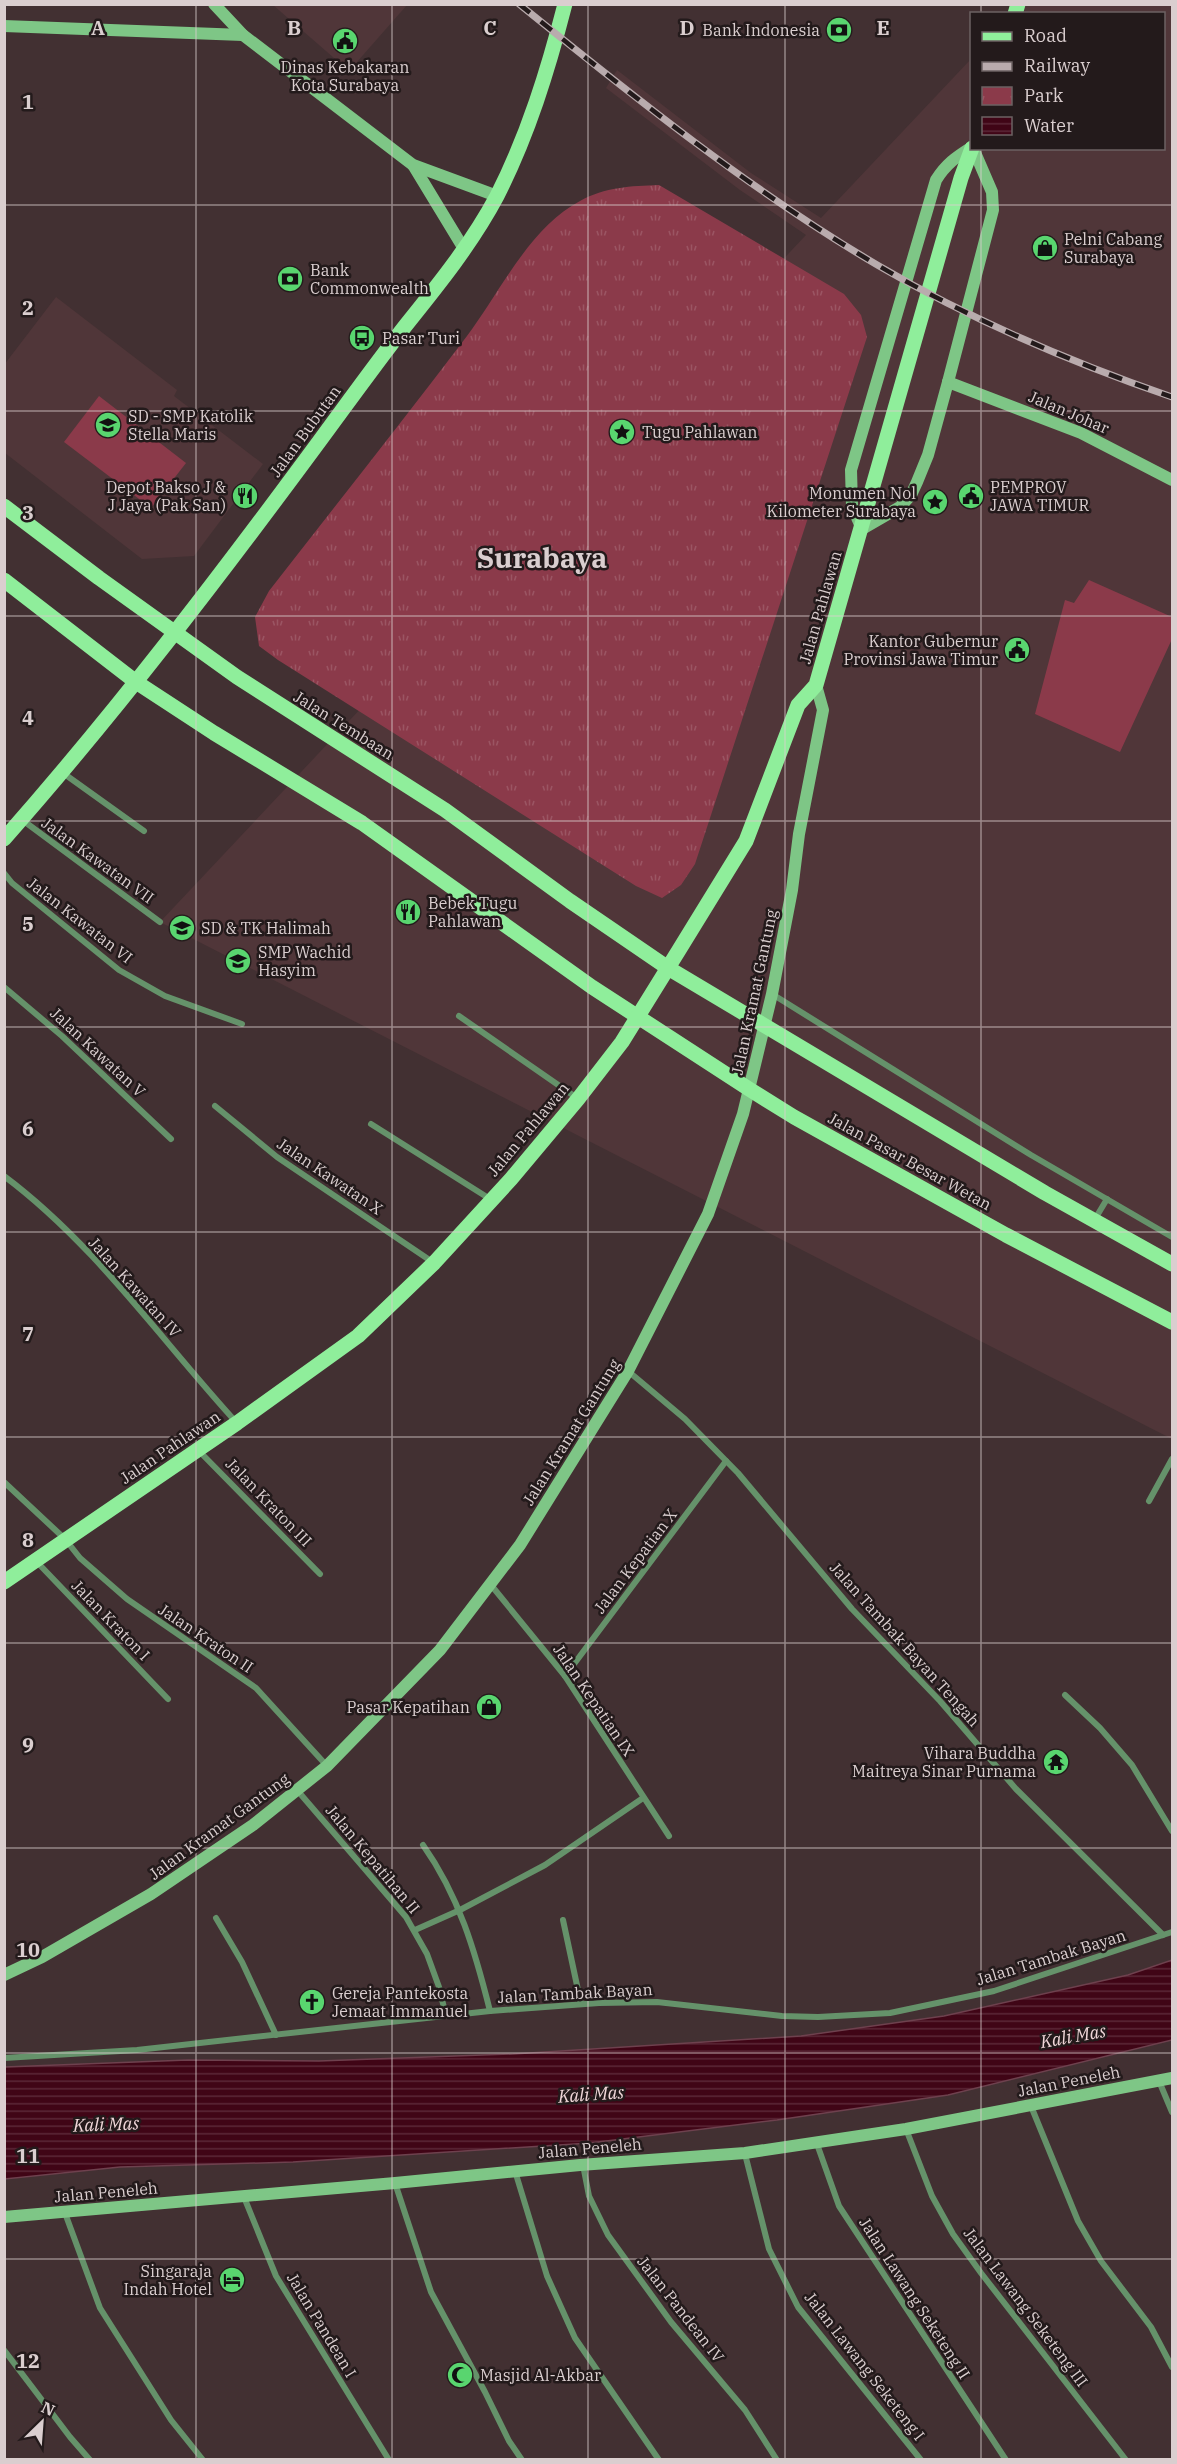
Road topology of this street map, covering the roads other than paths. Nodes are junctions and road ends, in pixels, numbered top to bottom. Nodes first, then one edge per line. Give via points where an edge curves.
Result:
1 (214, 4) edge
2 (565, 4) edge
3 (4, 26) edge
4 (243, 35) junction
5 (970, 149) edge
6 (971, 150) edge
7 (973, 150) edge
8 (413, 165) junction
9 (496, 196) junction
10 (464, 249) junction
11 (948, 382) junction
12 (1173, 480) edge
13 (4, 506) edge
14 (862, 529) junction
15 (4, 580) edge
16 (175, 633) junction
17 (136, 682) junction
18 (816, 685) junction
19 (62, 772) junction
20 (20, 819) junction
21 (144, 831) dead end
22 (6, 834) edge
23 (4, 873) edge
24 (160, 922) dead end
25 (668, 968) junction
26 (4, 987) edge
27 (772, 994) junction
28 (459, 1016) dead end
29 (637, 1018) junction
30 (242, 1024) dead end
31 (765, 1027) junction
32 (749, 1089) junction
33 (578, 1099) junction
34 (215, 1106) dead end
35 (371, 1124) dead end
36 (171, 1139) dead end
37 (4, 1176) edge
38 (1107, 1199) junction
39 (490, 1200) junction
40 (1094, 1221) junction
41 (1173, 1237) edge
42 (434, 1263) junction
43 (1173, 1264) edge
44 (1173, 1322) edge
45 (628, 1371) junction
46 (237, 1423) junction
47 (198, 1450) junction
48 (1173, 1459) edge
49 (726, 1461) junction
50 (4, 1482) edge
51 (1149, 1501) dead end
52 (65, 1539) junction
53 (35, 1560) junction
54 (320, 1574) dead end
55 (4, 1582) edge
56 (491, 1585) junction
57 (565, 1676) junction
58 (1065, 1695) dead end
59 (168, 1700) dead end
60 (327, 1766) junction
61 (297, 1790) junction
62 (644, 1798) junction
63 (1173, 1831) edge
64 (669, 1836) dead end
65 (423, 1845) dead end
66 (460, 1910) junction
67 (216, 1918) dead end
68 (563, 1920) dead end
69 (415, 1930) junction
70 (1173, 1932) edge
71 (1163, 1935) junction
72 (4, 1975) edge
73 (581, 2004) junction
74 (490, 2011) junction
75 (446, 2016) junction
76 (276, 2035) junction
77 (4, 2058) edge
78 (1173, 2078) edge
79 (1159, 2081) junction
80 (1030, 2105) junction
81 (1173, 2112) edge
82 (906, 2129) junction
83 (817, 2144) junction
84 (745, 2153) junction
85 (583, 2164) junction
86 (515, 2171) junction
87 (395, 2183) junction
88 (244, 2197) junction
89 (64, 2212) junction
90 (4, 2217) edge
91 (4, 2350) edge
92 (1173, 2367) edge
93 (90, 2460) edge
94 (203, 2460) edge
95 (389, 2460) edge
96 (522, 2460) edge
97 (659, 2460) edge
98 (777, 2460) edge
99 (921, 2460) edge
100 (1006, 2460) edge
101 (1126, 2460) edge

1 - 4 main road
2 - 9 main road, Jalan Bubutan via 546,78
3 - 4 main road
4 - 8 main road
5 - 14 main road via 949,162 936,180 851,470 852,506
6 - 14 main road, Jalan Pahlawan
7 - 11 main road via 992,192 993,210
8 - 9 main road
8 - 10 main road
9 - 10 main road, Jalan Bubutan
10 - 16 main road, Jalan Bubutan
11 - 12 main road, Jalan Johar via 1081,433
11 - 14 main road via 928,455 911,495 900,507
13 - 16 main road, Jalan Tembaan
14 - 18 main road, Jalan Pahlawan
15 - 17 main road
16 - 17 main road, Jalan Bubutan
16 - 25 main road, Jalan Tembaan via 444,810
17 - 19 main road, Jalan Bubutan
17 - 29 main road via 362,823
18 - 25 main road, Jalan Pahlawan via 798,705 746,841
18 - 27 main road, Jalan Kramat Gantung via 823,710
19 - 20 main road, Jalan Bubutan
19 - 21 street
20 - 22 main road, Jalan Bubutan
20 - 24 street, Jalan Kawatan VII
23 - 30 street, Jalan Kawatan VI via 119,970 165,996
25 - 29 main road, Jalan Pahlawan
25 - 31 main road
26 - 36 street, Jalan Kawatan V
27 - 31 main road, Jalan Kramat Gantung
27 - 38 street
28 - 33 street
29 - 32 main road, Jalan Pasar Besar Wetan
29 - 33 main road, Jalan Pahlawan
31 - 32 main road, Jalan Kramat Gantung
31 - 40 main road
32 - 44 main road, Jalan Pasar Besar Wetan via 986,1224
32 - 45 main road, Jalan Kramat Gantung via 708,1214
33 - 39 main road, Jalan Pahlawan
34 - 42 street, Jalan Kawatan X via 277,1157
35 - 39 street
37 - 46 street, Jalan Kawatan IV via 58,1223 127,1293
38 - 40 street
38 - 41 street
39 - 42 main road, Jalan Pahlawan
40 - 43 main road
42 - 46 main road, Jalan Pahlawan via 358,1336
45 - 49 street, Jalan Tambak Bayan Tengah via 685,1419
45 - 56 main road, Jalan Kramat Gantung
46 - 47 main road, Jalan Pahlawan
47 - 52 main road, Jalan Pahlawan
47 - 54 street, Jalan Kraton III
48 - 51 street
49 - 57 street, Jalan Kepatian X
49 - 71 street, Jalan Tambak Bayan Tengah via 852,1609 940,1701 1016,1789
50 - 52 street, Jalan Kraton II
52 - 53 main road, Jalan Pahlawan
52 - 60 street, Jalan Kraton II via 80,1558 127,1599 256,1688
53 - 55 main road, Jalan Pahlawan
53 - 59 street, Jalan Kraton I
56 - 57 street, Jalan Kepatian IX
56 - 60 main road, Jalan Kramat Gantung via 440,1650
57 - 62 street, Jalan Kepatian IX
58 - 63 street via 1132,1765
60 - 61 main road, Jalan Kramat Gantung
61 - 69 street, Jalan Kepatihan II
61 - 72 main road, Jalan Kramat Gantung via 252,1826 151,1894
62 - 64 street, Jalan Kepatian IX
62 - 66 street via 545,1865
65 - 66 street
66 - 69 street
66 - 74 street
67 - 76 street via 242,1962
68 - 73 street
69 - 75 street, Jalan Kepatihan II via 439,1987
70 - 71 street, Jalan Tambak Bayan
71 - 73 street, Jalan Tambak Bayan via 994,1991 890,2013 791,2016 657,2002
73 - 74 street, Jalan Tambak Bayan
74 - 75 street, Jalan Tambak Bayan
75 - 76 street, Jalan Tambak Bayan
76 - 77 street, Jalan Tambak Bayan via 137,2050
78 - 79 main road, Jalan Peneleh
79 - 80 main road, Jalan Peneleh
79 - 81 street
80 - 82 main road, Jalan Peneleh
80 - 92 street via 1078,2221 1101,2261 1151,2327
82 - 83 main road, Jalan Peneleh
82 - 101 street, Jalan Lawang Seketeng III via 932,2196 953,2234
83 - 84 main road, Jalan Peneleh
83 - 100 street, Jalan Lawang Seketeng II via 839,2206
84 - 85 main road, Jalan Peneleh
84 - 99 street, Jalan Lawang Seketeng I via 769,2249 798,2307
85 - 86 main road, Jalan Peneleh
85 - 98 street, Jalan Pandean IV via 589,2196 608,2235 671,2322 745,2410
86 - 87 main road, Jalan Peneleh
86 - 97 street via 547,2276 575,2338
87 - 88 main road, Jalan Peneleh
87 - 96 street via 431,2292
88 - 89 main road, Jalan Peneleh
88 - 95 street, Jalan Pandean I via 276,2276
89 - 90 main road, Jalan Peneleh
89 - 94 street via 100,2308 171,2420
91 - 93 street

